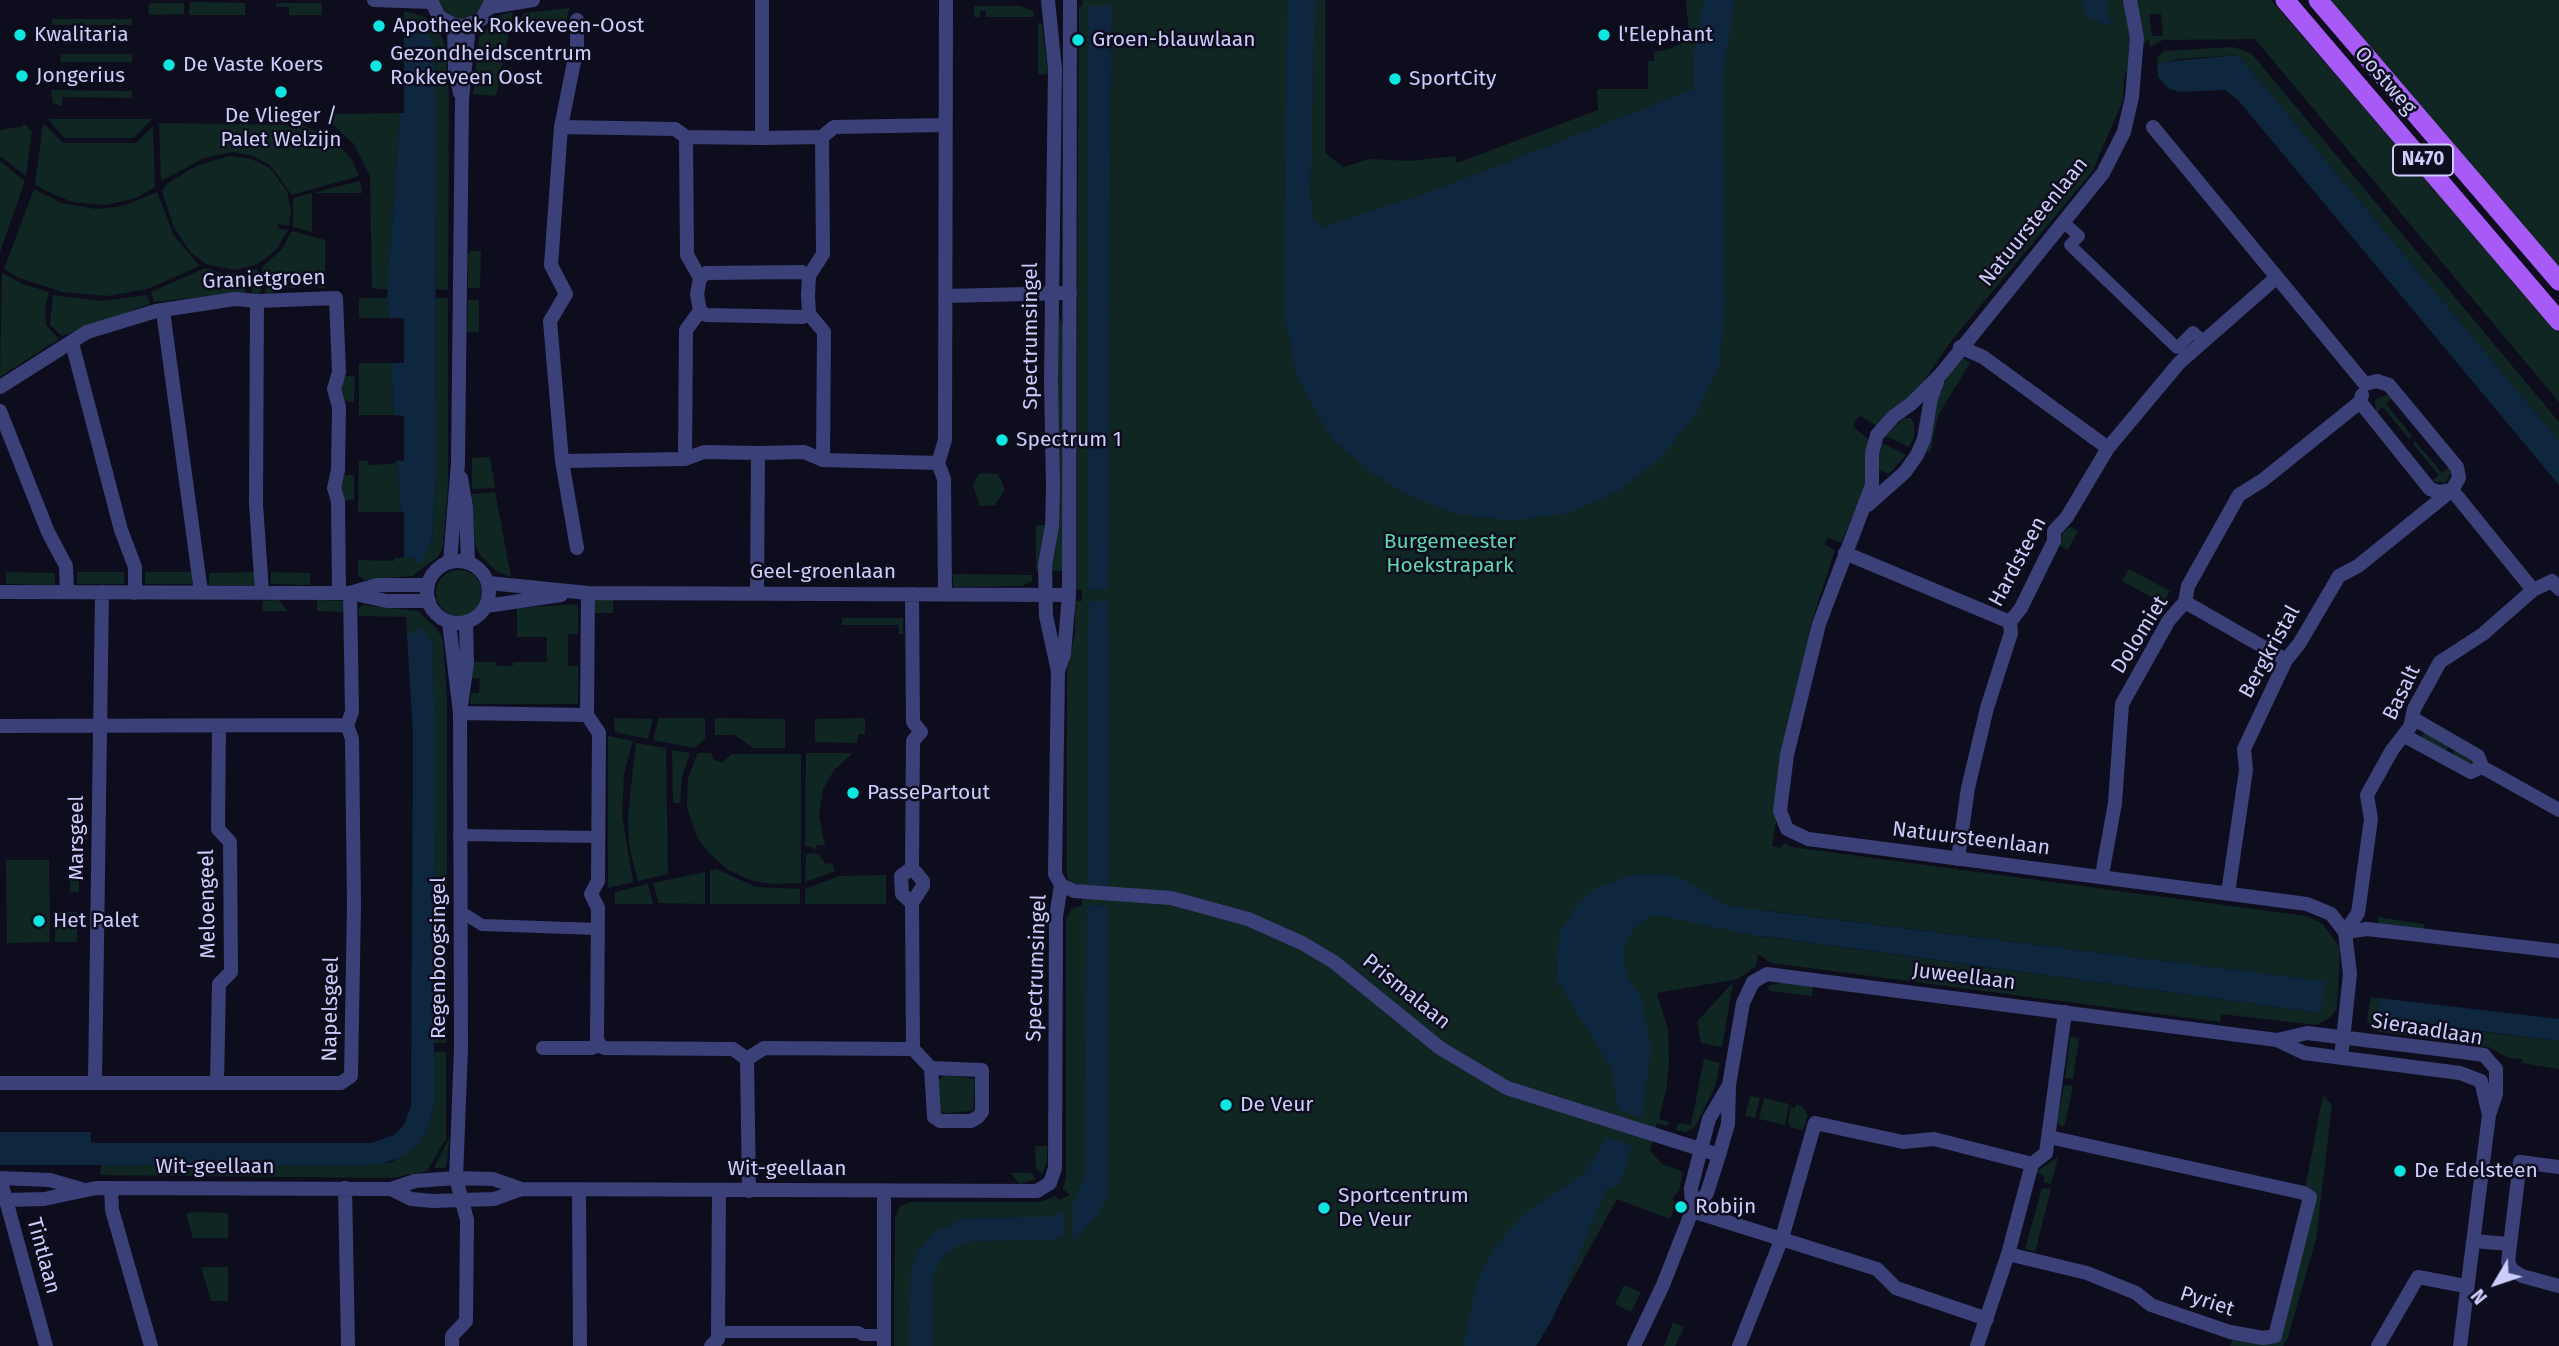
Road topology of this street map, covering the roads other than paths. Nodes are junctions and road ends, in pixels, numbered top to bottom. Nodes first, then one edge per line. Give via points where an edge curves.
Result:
1 (374, 0) edge
2 (533, 0) edge
3 (762, 0) edge
4 (946, 0) edge
5 (1048, 0) edge
6 (1070, 0) edge
7 (2130, 0) edge
8 (2285, 0) edge
9 (2318, 0) edge
10 (431, 1) edge
11 (491, 3) edge
12 (577, 20) dead end
13 (461, 25) junction
14 (945, 125) junction
15 (561, 127) junction
16 (2153, 127) dead end
17 (686, 137) junction
18 (822, 137) junction
19 (762, 138) junction
20 (2063, 222) junction
21 (809, 276) junction
22 (2277, 277) junction
23 (700, 278) junction
24 (2559, 281) edge
25 (1052, 293) junction
26 (1070, 293) junction
27 (945, 296) junction
28 (257, 302) junction
29 (163, 311) junction
30 (700, 311) junction
31 (809, 314) junction
32 (2559, 321) edge
33 (2203, 341) junction
34 (72, 343) junction
35 (1960, 347) junction
36 (1941, 374) junction
37 (2365, 384) junction
38 (0, 387) edge
39 (2360, 402) junction
40 (0, 411) edge
41 (2108, 448) junction
42 (758, 453) junction
43 (685, 459) junction
44 (823, 460) junction
45 (562, 461) junction
46 (458, 463) junction
47 (938, 463) junction
48 (2452, 489) junction
49 (1861, 512) junction
50 (577, 548) dead end
51 (1845, 553) junction
52 (450, 562) junction
53 (468, 562) junction
54 (489, 583) junction
55 (428, 585) junction
56 (2559, 589) edge
57 (2533, 590) junction
58 (0, 592) edge
59 (67, 592) junction
60 (102, 592) junction
61 (201, 592) junction
62 (262, 592) junction
63 (135, 593) junction
64 (345, 593) junction
65 (582, 593) junction
66 (757, 593) junction
67 (912, 594) junction
68 (944, 594) junction
69 (1046, 594) junction
70 (1069, 595) junction
71 (429, 601) junction
72 (2185, 602) junction
73 (486, 606) junction
74 (449, 622) junction
75 (466, 622) junction
76 (2010, 622) junction
77 (2286, 660) junction
78 (1058, 671) junction
79 (460, 713) junction
80 (587, 715) junction
81 (2414, 719) junction
82 (347, 724) junction
83 (0, 726) edge
84 (101, 726) junction
85 (219, 726) junction
86 (2405, 736) junction
87 (2482, 767) junction
88 (2559, 810) edge
89 (459, 835) junction
90 (598, 837) junction
91 (1958, 859) junction
92 (2102, 875) junction
93 (1067, 888) junction
94 (2228, 893) junction
95 (460, 911) junction
96 (598, 929) junction
97 (2345, 932) junction
98 (2559, 951) edge
99 (2065, 1012) junction
100 (2343, 1038) junction
101 (2277, 1040) junction
102 (600, 1045) junction
103 (543, 1048) dead end
104 (913, 1049) junction
105 (2341, 1058) junction
106 (747, 1059) junction
107 (931, 1068) junction
108 (217, 1081) junction
109 (0, 1083) edge
110 (95, 1083) junction
111 (1728, 1085) junction
112 (2489, 1115) junction
113 (2049, 1137) junction
114 (1701, 1149) junction
115 (1719, 1155) junction
116 (2032, 1164) junction
117 (2559, 1167) edge
118 (0, 1178) edge
119 (456, 1178) junction
120 (1050, 1183) joint
121 (111, 1188) junction
122 (345, 1188) junction
123 (82, 1189) junction
124 (391, 1189) junction
125 (522, 1189) junction
126 (579, 1190) junction
127 (719, 1190) junction
128 (749, 1191) junction
129 (884, 1191) junction
130 (3, 1200) edge
131 (463, 1200) junction
132 (1692, 1211) junction
133 (1782, 1238) junction
134 (2474, 1241) junction
135 (2509, 1244) junction
136 (2008, 1254) junction
137 (2465, 1286) junction
138 (2559, 1286) edge
139 (1987, 1319) junction
140 (719, 1332) junction
141 (884, 1340) edge
142 (46, 1346) edge
143 (151, 1346) edge
144 (348, 1346) edge
145 (452, 1346) edge
146 (580, 1346) edge
147 (711, 1346) edge
148 (1634, 1346) edge
149 (1739, 1346) edge
150 (1977, 1346) edge
151 (2378, 1346) edge
152 (2460, 1346) edge

1 - 10 street
2 - 11 street
3 - 19 street
4 - 14 street
5 - 25 street, Spectrumsingel via 1055,69
6 - 26 street, Spectrumsingel
7 - 20 street, Natuursteenlaan via 2137,38 2124,132 2103,173
8 - 32 main road, Oostweg / N470
9 - 24 main road, Oostweg / N470
10 - 13 street via 439,17
11 - 13 street via 482,19
12 - 15 street via 577,47
13 - 46 street via 455,71 461,100
14 - 18 street via 834,127
14 - 27 street
15 - 17 street via 675,129
15 - 45 street via 551,265 566,294 551,321
16 - 22 street
17 - 19 street
17 - 23 street via 687,255
18 - 19 street
18 - 21 street via 823,254
20 - 33 street via 2079,236 2070,245 2177,348 2193,332
20 - 35 street, Natuursteenlaan
21 - 23 street via 803,272 706,273
21 - 31 street
22 - 33 street, Hardsteen
22 - 37 street
23 - 30 street
25 - 26 street
25 - 27 street
25 - 69 street, Spectrumsingel via 1053,488
26 - 70 street, Spectrumsingel
27 - 47 street via 945,440
28 - 29 street, Granietgroen via 235,299
28 - 62 street via 256,504
28 - 64 street, Granietgroen via 338,301 339,372 334,389 339,407 338,470 334,488
29 - 34 street, Granietgroen via 87,332
29 - 61 street
30 - 31 street via 717,315
30 - 43 street via 686,330
31 - 44 street via 824,332
33 - 41 street, Hardsteen
34 - 38 street, Granietgroen
34 - 63 street via 135,567
35 - 36 street, Natuursteenlaan
35 - 41 street via 1983,357
36 - 49 street, Natuursteenlaan via 1917,455
36 - 49 street, Natuursteenlaan via 1877,435 1872,485
37 - 39 street
37 - 48 street via 2389,385 2457,467 2459,478
39 - 48 street via 2430,489
39 - 72 street, Dolomiet via 2239,495 2188,586
40 - 59 street via 66,566
41 - 76 street, Hardsteen via 2067,517 2053,531 2050,550
42 - 43 street via 704,452
42 - 44 street via 804,452
42 - 66 street
43 - 45 street
44 - 47 street
45 - 50 street
46 - 52 street
46 - 53 street via 466,507
47 - 68 street via 944,479
48 - 57 street
48 - 77 street, Bergkristal via 2358,566 2339,576
49 - 51 street, Natuursteenlaan
51 - 76 street
51 - 91 street, Natuursteenlaan via 1819,625 1799,706 1780,794 1782,820 1787,829 1808,839
52 - 53 street
52 - 55 street via 433,573
53 - 54 street via 481,570
54 - 65 street, Geel-groenlaan
54 - 73 street
55 - 64 street via 377,585
55 - 71 street
56 - 57 street via 2552,581
57 - 81 street, Basalt via 2483,634 2440,662 2414,709
58 - 59 street
59 - 60 street
60 - 63 street
60 - 84 street, Marsgeel
61 - 62 street
61 - 63 street
62 - 64 street
64 - 71 street via 387,601
64 - 82 street, Napelsgeel via 352,712
65 - 66 street, Geel-groenlaan
65 - 73 street, Geel-groenlaan
65 - 80 street
66 - 67 street, Geel-groenlaan
67 - 68 street, Geel-groenlaan
67 - 104 street via 913,722 920,732 914,741 912,868 923,881 923,891 912,903
68 - 69 street, Geel-groenlaan
69 - 70 street, Geel-groenlaan
69 - 78 street, Spectrumsingel
70 - 78 street, Spectrumsingel via 1064,654
71 - 74 street via 436,614
72 - 77 street
72 - 92 street, Dolomiet via 2169,620 2122,704 2115,803
73 - 75 street
74 - 75 street
74 - 79 street, Regenboogsingel
75 - 79 street, Regenboogsingel via 467,663
76 - 91 street, Hardsteen via 2011,634 1968,788
77 - 94 street, Bergkristal via 2244,749 2246,770
78 - 93 street, Spectrumsingel via 1055,874
79 - 80 street
79 - 89 street, Regenboogsingel
80 - 90 street via 599,733
81 - 86 street, Basalt
81 - 87 street via 2478,756
82 - 85 street
82 - 108 street, Napelsgeel via 353,752 351,1076 341,1083
83 - 84 street
84 - 85 street
84 - 110 street, Marsgeel
85 - 108 street, Meloengeel via 218,829 230,842 230,972 219,984
86 - 87 street via 2471,772
86 - 97 street, Basalt via 2367,796 2371,819 2358,913
87 - 88 street
89 - 90 street
89 - 95 street, Regenboogsingel
90 - 96 street via 598,881 591,894 598,908
91 - 92 street, Natuursteenlaan
92 - 94 street, Natuursteenlaan
93 - 114 street, Prismalaan via 1196,904 1274,930 1334,962 1440,1048 1507,1088
93 - 120 street, Spectrumsingel via 1056,917 1055,1168
94 - 97 street, Natuursteenlaan via 2306,904 2331,914
95 - 96 street via 482,925
95 - 119 street, Regenboogsingel
96 - 102 street
97 - 98 street via 2367,929
97 - 100 street via 2350,974
99 - 101 street, Juweellaan
99 - 111 street, Juweellaan via 1767,974 1745,994
99 - 113 street
100 - 101 street, Juweellaan via 2307,1033
100 - 105 street
100 - 112 street, Sieraadlaan via 2484,1055 2496,1069 2496,1094
101 - 105 street, Juweellaan via 2304,1053
102 - 103 street
102 - 106 street via 733,1049
104 - 106 street via 764,1048
104 - 107 street
105 - 112 street, Sieraadlaan via 2460,1073 2481,1081
106 - 128 street
107 - 107 street via 934,1117 940,1121 978,1117 982,1112 982,1070
108 - 110 street, Napelsgeel
109 - 110 street, Napelsgeel
111 - 114 street, Juweellaan via 1709,1119
111 - 115 street, Juweellaan via 1728,1124
112 - 134 street, Sieraadlaan
113 - 116 street via 2046,1153
113 - 136 street, Pyriet via 2311,1197 2275,1336 2230,1332 2151,1305 2136,1293 2087,1273
114 - 115 street, Prismalaan
114 - 132 street, Juweellaan via 1691,1188
115 - 132 street, Juweellaan via 1707,1193
116 - 133 street via 1934,1139 1903,1142 1815,1123
116 - 136 street
117 - 135 street via 2520,1162
118 - 123 street, Wit-geellaan via 50,1180
118 - 130 street, Tintlaan
119 - 124 street, Wit-geellaan via 415,1181
119 - 125 street, Wit-geellaan via 493,1179
119 - 131 street, Regenboogsingel
120 - 129 street, Wit-geellaan via 1037,1191
121 - 122 street, Wit-geellaan
121 - 123 street, Wit-geellaan
121 - 143 street via 112,1210
122 - 124 street, Wit-geellaan
122 - 144 street
123 - 130 street, Wit-geellaan via 44,1199
124 - 131 street, Wit-geellaan via 423,1200
125 - 126 street, Wit-geellaan
125 - 131 street, Wit-geellaan via 494,1199
126 - 127 street, Wit-geellaan
126 - 146 street
127 - 128 street, Wit-geellaan
127 - 140 street
128 - 129 street, Wit-geellaan
129 - 141 street
130 - 142 street, Tintlaan
131 - 145 street, Regenboogsingel via 467,1220 466,1321 452,1336
132 - 133 street
132 - 148 street, Juweellaan
133 - 139 street via 1877,1269 1896,1288
133 - 149 street
134 - 135 street
134 - 137 street, Sieraadlaan
135 - 138 street via 2512,1270
136 - 139 street
137 - 151 street via 2418,1277
137 - 152 street, Sieraadlaan
139 - 150 street
140 - 141 street via 858,1332
140 - 147 street

